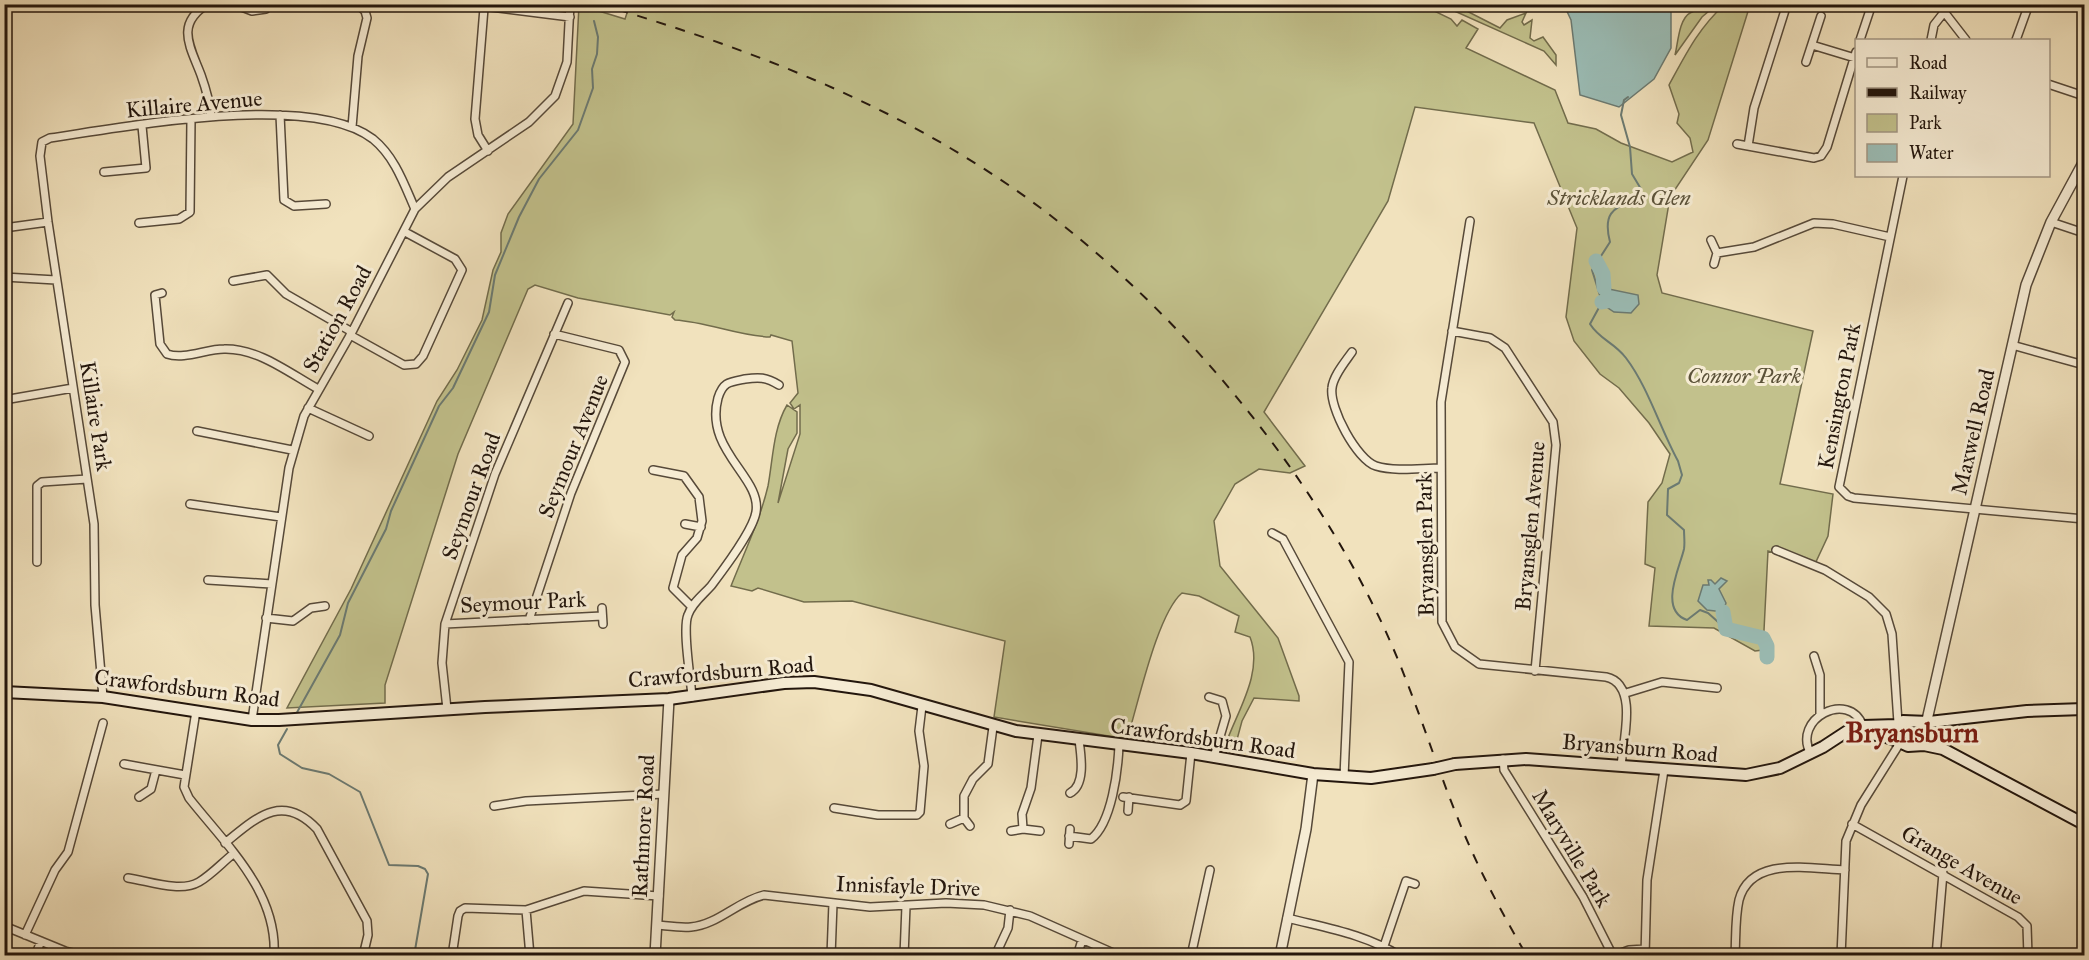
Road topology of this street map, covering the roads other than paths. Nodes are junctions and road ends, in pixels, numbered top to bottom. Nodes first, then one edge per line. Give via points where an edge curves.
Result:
1 (208, 4) edge
2 (234, 4) edge
3 (570, 4) edge
4 (1787, 4) edge
5 (1872, 4) edge
6 (1938, 4) edge
7 (2029, 4) edge
8 (331, 5) edge
9 (376, 5) edge
10 (483, 6) edge
11 (266, 9) dead end
12 (363, 9) junction
13 (1945, 11) junction
14 (1821, 16) dead end
15 (570, 17) junction
16 (1860, 39) edge
17 (1930, 39) edge
18 (1965, 39) edge
19 (2016, 39) edge
20 (1812, 45) junction
21 (1855, 55) edge
22 (1855, 58) edge
23 (1806, 62) dead end
24 (2050, 84) edge
25 (2085, 96) edge
26 (280, 115) junction
27 (211, 117) junction
28 (191, 120) junction
29 (142, 126) junction
30 (352, 127) junction
31 (42, 142) joint
32 (1737, 144) dead end
33 (1748, 146) junction
34 (488, 151) junction
35 (2085, 161) edge
36 (104, 172) dead end
37 (1903, 177) edge
38 (326, 204) dead end
39 (415, 209) junction
40 (1470, 221) dead end
41 (48, 222) junction
42 (2051, 222) junction
43 (139, 223) dead end
44 (4, 228) edge
45 (405, 232) junction
46 (2085, 233) edge
47 (1890, 237) junction
48 (1711, 240) dead end
49 (1717, 253) junction
50 (1714, 264) dead end
51 (4, 277) edge
52 (56, 280) junction
53 (233, 281) dead end
54 (162, 293) dead end
55 (568, 303) dead end
56 (1452, 332) junction
57 (351, 333) junction
58 (554, 334) junction
59 (2012, 345) junction
60 (1352, 352) dead end
61 (2085, 365) edge
62 (779, 385) dead end
63 (73, 388) junction
64 (318, 389) junction
65 (4, 400) edge
66 (308, 408) junction
67 (197, 431) dead end
68 (369, 436) dead end
69 (292, 450) junction
70 (1442, 468) junction
71 (653, 470) dead end
72 (87, 479) junction
73 (190, 504) dead end
74 (1975, 508) junction
75 (281, 517) junction
76 (2085, 519) edge
77 (685, 524) dead end
78 (701, 527) junction
79 (1272, 533) dead end
80 (1776, 550) dead end
81 (37, 562) dead end
82 (208, 580) dead end
83 (272, 584) junction
84 (325, 606) dead end
85 (692, 607) junction
86 (602, 616) dead end
87 (266, 618) junction
88 (529, 620) junction
89 (445, 624) junction
90 (1814, 656) dead end
91 (1535, 671) junction
92 (1717, 688) dead end
93 (4, 692) edge
94 (1626, 693) junction
95 (103, 697) junction
96 (692, 697) junction
97 (1209, 697) dead end
98 (1821, 698) junction
99 (669, 699) junction
100 (922, 706) junction
101 (1836, 708) junction
102 (447, 709) junction
103 (2085, 709) edge
104 (195, 711) junction
105 (1820, 715) junction
106 (252, 720) junction
107 (103, 723) dead end
108 (1898, 724) junction
109 (1863, 726) junction
110 (993, 727) junction
111 (1930, 728) junction
112 (1038, 735) junction
113 (1079, 740) junction
114 (1836, 740) junction
115 (1898, 742) junction
116 (1119, 745) junction
117 (1924, 745) junction
118 (1943, 748) junction
119 (1191, 753) junction
120 (1811, 754) junction
121 (1214, 757) junction
122 (1503, 759) junction
123 (124, 764) dead end
124 (1621, 766) junction
125 (1433, 769) joint
126 (156, 770) junction
127 (1664, 770) junction
128 (1313, 774) junction
129 (184, 775) junction
130 (1344, 777) junction
131 (664, 794) junction
132 (1070, 794) dead end
133 (140, 796) dead end
134 (494, 806) dead end
135 (834, 808) dead end
136 (1128, 810) dead end
137 (964, 818) junction
138 (950, 824) dead end
139 (1852, 824) junction
140 (2085, 824) edge
141 (970, 826) dead end
142 (1023, 829) junction
143 (1011, 831) dead end
144 (1040, 831) dead end
145 (1070, 836) dead end
146 (225, 843) junction
147 (233, 854) junction
148 (1210, 870) dead end
149 (1845, 870) junction
150 (1943, 873) junction
151 (128, 878) dead end
152 (1415, 884) dead end
153 (659, 896) junction
154 (833, 903) junction
155 (906, 906) junction
156 (526, 910) junction
157 (1010, 910) junction
158 (1287, 918) junction
159 (657, 925) junction
160 (4, 926) edge
161 (25, 934) junction
162 (1082, 940) junction
163 (41, 941) junction
164 (1384, 946) junction
165 (1645, 952) edge
166 (35, 956) edge
167 (86, 956) edge
168 (273, 956) edge
169 (363, 956) edge
170 (452, 956) edge
171 (530, 956) edge
172 (655, 956) edge
173 (831, 956) edge
174 (904, 956) edge
175 (995, 956) edge
176 (1077, 956) edge
177 (1120, 956) edge
178 (1191, 956) edge
179 (1280, 956) edge
180 (1400, 956) edge
181 (1613, 956) edge
182 (1735, 956) edge
183 (1841, 956) edge
184 (1936, 956) edge
185 (2028, 956) edge

1 - 27 street via 193,17 187,39
2 - 11 street via 252,11
3 - 15 street, Station Road
4 - 33 street via 1754,108
5 - 16 street
6 - 13 street
7 - 19 street
8 - 12 street via 358,5
9 - 12 street
10 - 15 street
10 - 34 street via 475,119 478,135
12 - 30 street via 367,18 358,56
13 - 17 street via 1934,25
13 - 18 street
14 - 20 street
15 - 34 street, Station Road via 566,71 555,96 529,122
20 - 21 street
20 - 23 street
22 - 33 street via 1821,156
24 - 25 street
26 - 27 street, Killaire Avenue
26 - 30 street, Killaire Avenue
26 - 38 street via 284,200 294,206
27 - 28 street, Killaire Avenue
28 - 29 street, Killaire Avenue
28 - 43 street via 190,212 179,219
29 - 31 street, Killaire Avenue
29 - 36 street via 146,168
30 - 39 street, Killaire Avenue via 387,153
31 - 41 street, Killaire Park via 40,156
32 - 33 street
34 - 39 street, Station Road via 448,177
35 - 42 street, Maxwell Road
37 - 47 street, Kensington Park
39 - 45 street, Station Road
40 - 56 street, Bryansglen Park
41 - 44 street
41 - 52 street, Killaire Park
42 - 46 street
42 - 59 street, Maxwell Road via 2026,285
45 - 57 street, Station Road
45 - 57 street via 455,259 462,270 423,356 416,364 404,364
47 - 49 street via 1814,223 1761,245
47 - 74 street, Kensington Park via 1839,487 1854,498
48 - 49 street
49 - 50 street
51 - 52 street
52 - 63 street, Killaire Park
53 - 57 street via 267,275 286,294
54 - 64 street via 155,296 160,344 167,354 242,350
55 - 58 street, Seymour Road
56 - 70 street, Bryansglen Park via 1441,402
56 - 91 street, Bryansglen Avenue via 1484,336 1505,348 1555,427
57 - 64 street, Station Road
58 - 88 street, Seymour Avenue via 619,350 625,362 571,493
58 - 89 street, Seymour Road via 495,474
59 - 61 street
59 - 74 street, Maxwell Road
60 - 70 street via 1332,383 1331,394 1358,453 1380,467
62 - 85 street via 762,377 730,381 721,388 717,403 719,432 730,459 754,493 756,509 752,523 724,567
63 - 65 street
63 - 72 street, Killaire Park
64 - 66 street, Station Road
66 - 68 street
66 - 69 street, Station Road
67 - 69 street
69 - 75 street, Station Road
70 - 91 street, Bryansglen Park via 1441,608 1447,635 1460,653 1479,664
71 - 78 street via 681,475 692,486 702,505
72 - 81 street via 38,484
72 - 95 street, Killaire Park via 95,540
73 - 75 street
74 - 76 street
74 - 111 street, Maxwell Road
75 - 83 street, Station Road
77 - 78 street
78 - 85 street via 682,555 673,585
79 - 130 street via 1283,539 1349,662
80 - 108 street via 1825,570 1869,597 1886,614 1892,634
82 - 83 street
83 - 87 street, Station Road
84 - 87 street via 311,608 293,621
85 - 96 street via 686,629
86 - 88 street, Seymour Park
87 - 106 street, Station Road
88 - 89 street, Seymour Park
89 - 102 street, Seymour Road via 442,663
90 - 98 street
91 - 94 street, Bryansglen Park via 1610,678
92 - 94 street via 1662,682
93 - 95 main road, Crawfordsburn Road
94 - 124 street
95 - 104 main road, Crawfordsburn Road
96 - 99 main road, Crawfordsburn Road
96 - 100 main road, Crawfordsburn Road via 814,682 871,690
97 - 121 street via 1222,701 1226,711
98 - 101 street
98 - 105 street
99 - 102 main road, Crawfordsburn Road
99 - 131 street, Rathmore Road
100 - 110 main road, Crawfordsburn Road
100 - 135 street via 919,731 924,766 920,812 878,815
101 - 105 street
101 - 109 street via 1856,713
102 - 106 main road, Crawfordsburn Road
103 - 111 main road via 1948,718
104 - 106 main road, Crawfordsburn Road
104 - 129 street
105 - 120 street via 1806,732
107 - 161 street via 68,852 55,870
108 - 109 main road, Bryansburn Road
108 - 111 main road, Bryansburn Road
108 - 115 main road
109 - 114 main road, Bryansburn Road
110 - 112 main road, Crawfordsburn Road
110 - 137 street via 988,764 973,778 964,796
111 - 117 main road
111 - 118 main road
112 - 113 main road, Crawfordsburn Road
112 - 142 street via 1032,788 1022,814
113 - 116 main road, Crawfordsburn Road
113 - 132 street via 1079,783
114 - 115 main road, Bryansburn Road via 1866,733
114 - 120 main road, Bryansburn Road
115 - 117 main road, Bryansburn Road
115 - 139 street
116 - 119 main road, Crawfordsburn Road
116 - 145 street via 1110,802 1100,832 1091,839
117 - 118 main road, Bryansburn Road
118 - 140 main road
119 - 121 main road, Crawfordsburn Road
119 - 136 street via 1186,801 1180,805 1126,797
120 - 127 main road, Bryansburn Road via 1780,768 1746,775
121 - 128 main road, Crawfordsburn Road
122 - 124 main road, Bryansburn Road
122 - 125 main road, Bryansburn Road, bridge
122 - 181 street, Maryville Park via 1504,770 1583,897
123 - 126 street
124 - 127 main road, Bryansburn Road
125 - 130 main road, Crawfordsburn Road via 1396,776
126 - 129 street
126 - 133 street via 151,789
127 - 165 street via 1647,880
128 - 130 main road, Crawfordsburn Road
128 - 158 street via 1306,830
129 - 146 street via 189,798
131 - 134 street
131 - 153 street, Rathmore Road
137 - 138 street
137 - 141 street
139 - 149 street via 1846,841
139 - 150 street, Grange Avenue
142 - 143 street
142 - 144 street
146 - 147 street
146 - 169 street via 266,812 293,812 309,821 367,921
147 - 151 street via 191,885
147 - 168 street via 266,901 275,938
148 - 178 street
149 - 182 street via 1776,867 1747,883 1737,912
149 - 183 street
150 - 184 street
150 - 185 street, Grange Avenue via 2019,917 2027,926
152 - 164 street via 1406,881
153 - 156 street via 584,891
153 - 159 street, Rathmore Road
154 - 155 street, Innisfayle Drive
154 - 159 street, Innisfayle Drive via 764,895 748,898 714,919 692,927
154 - 173 street
155 - 157 street, Innisfayle Drive via 955,903
155 - 174 street
156 - 170 street via 460,911
156 - 171 street
157 - 162 street, Innisfayle Drive
157 - 175 street via 1008,928
158 - 164 street via 1350,933
158 - 179 street
159 - 172 street, Rathmore Road
160 - 161 street
161 - 163 street
162 - 176 street
162 - 177 street, Innisfayle Drive
163 - 166 street
163 - 167 street
164 - 180 street
165 - 181 street via 1629,950

